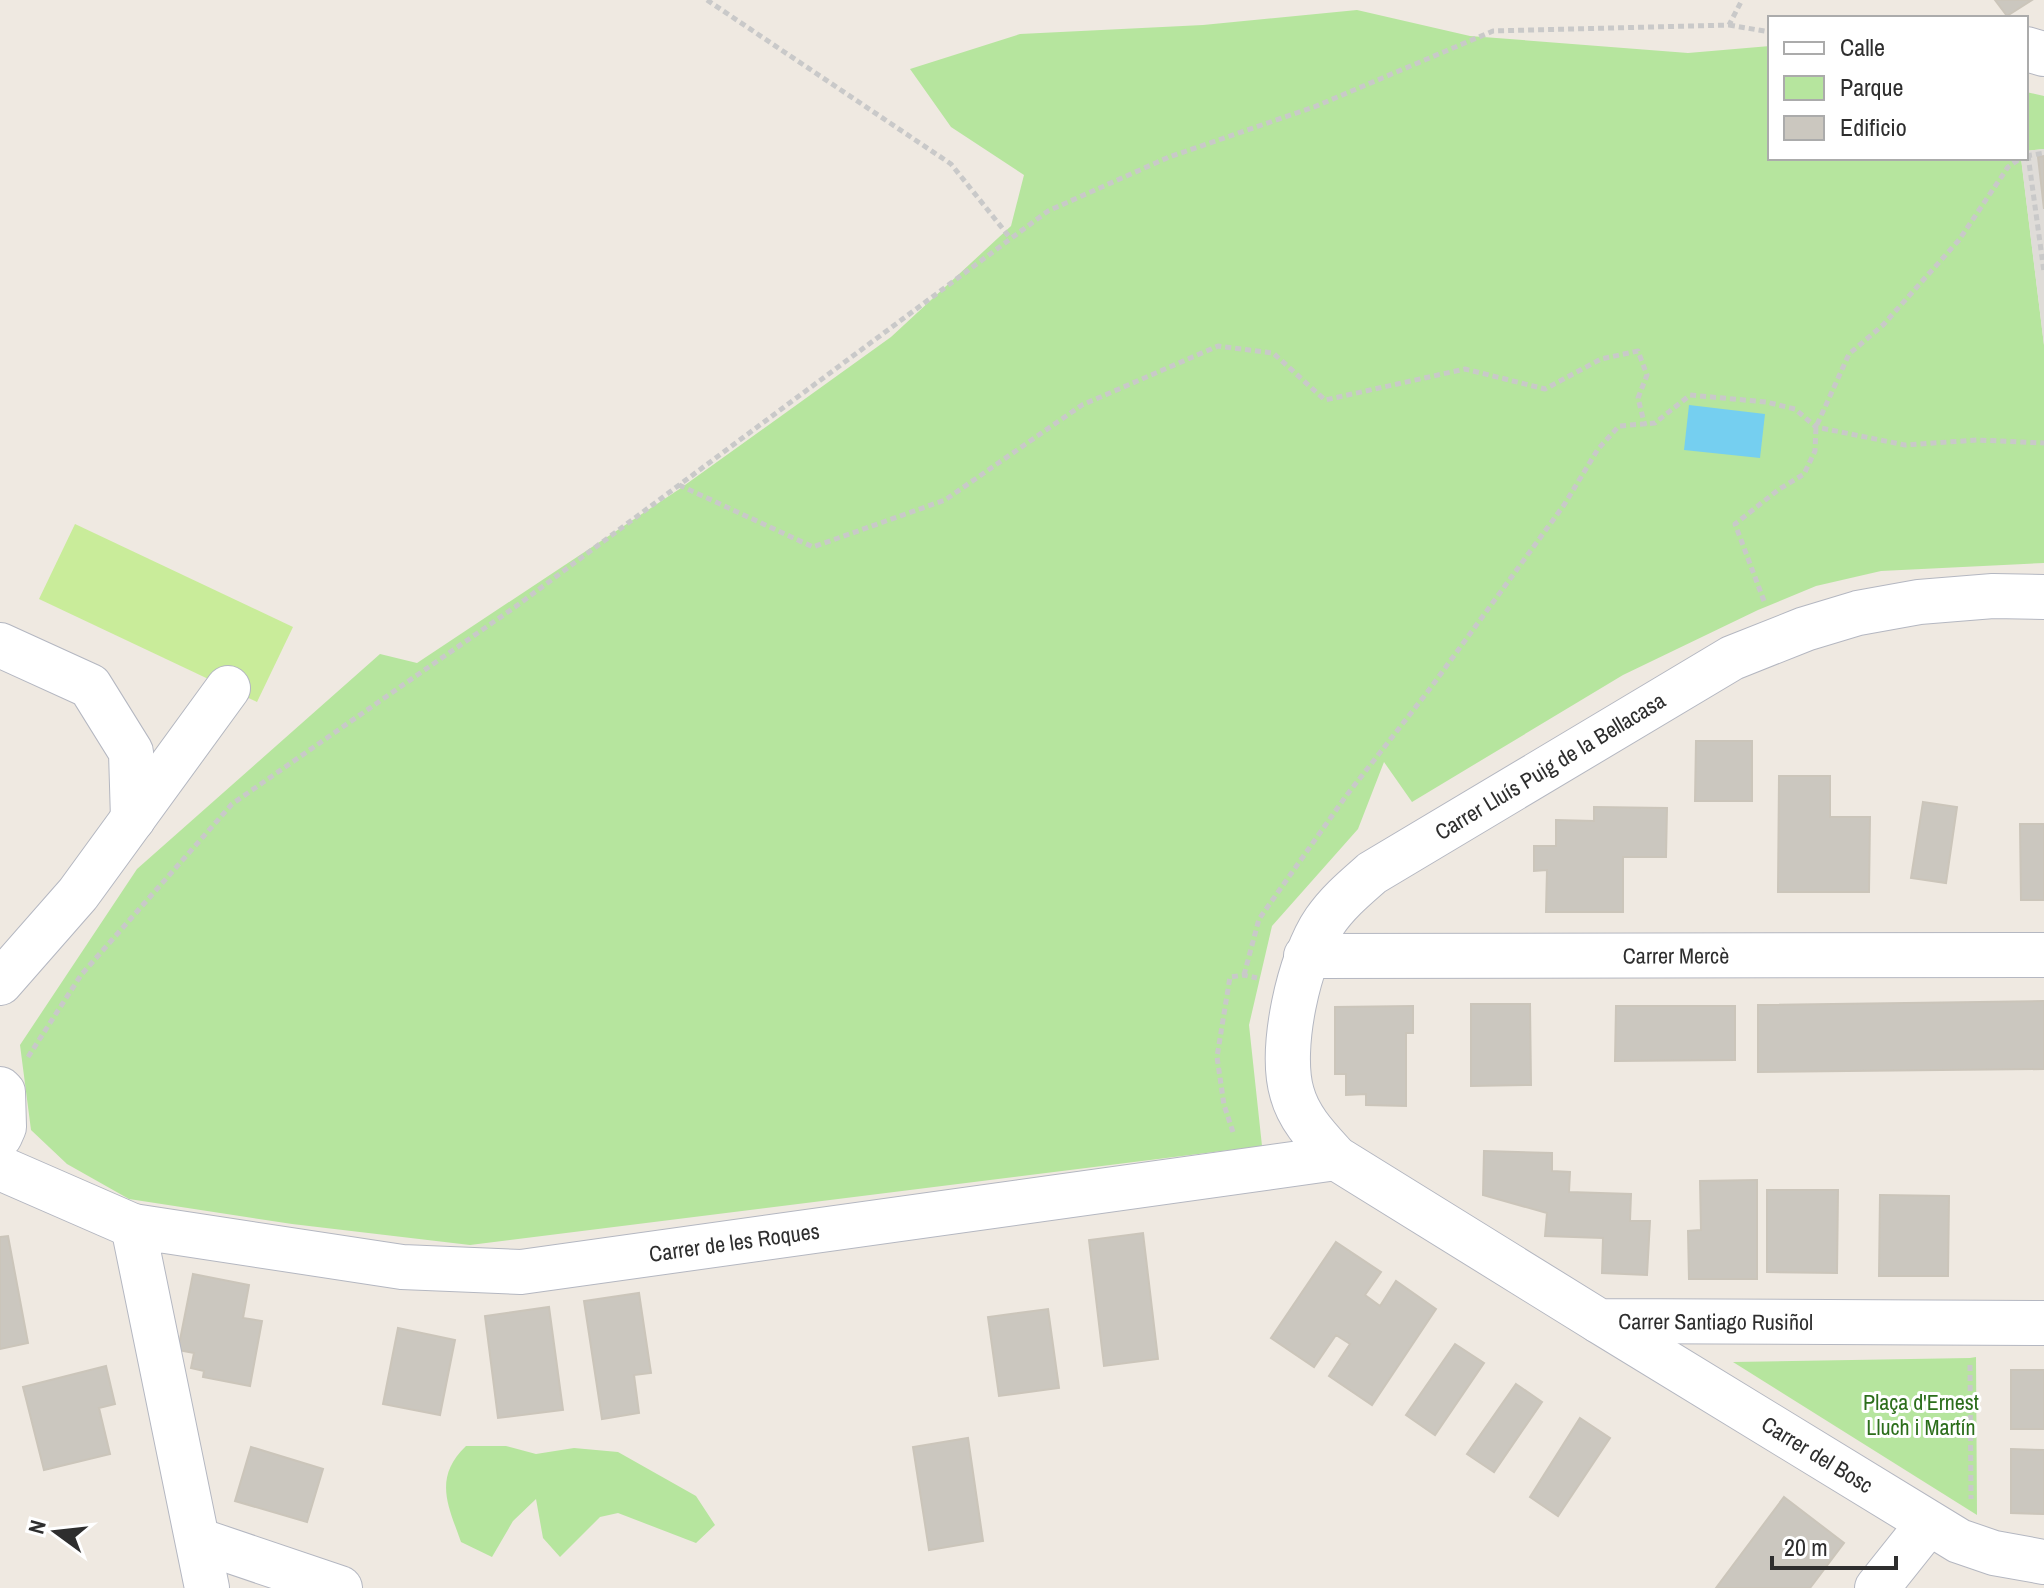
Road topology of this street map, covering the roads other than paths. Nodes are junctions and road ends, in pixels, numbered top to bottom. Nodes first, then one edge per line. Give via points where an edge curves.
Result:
1 (2044, 597) edge
2 (0, 645) edge
3 (228, 688) dead end
4 (133, 819) junction
5 (2044, 955) edge
6 (1302, 972) junction
7 (0, 983) edge
8 (2, 1090) edge
9 (0, 1136) edge
10 (1336, 1158) junction
11 (0, 1168) edge
12 (133, 1226) junction
13 (1599, 1321) junction
14 (2044, 1323) edge
15 (1946, 1533) junction
16 (198, 1540) junction
17 (2028, 1570) edge
18 (207, 1588) edge
19 (340, 1588) edge
20 (1877, 1588) edge

1 - 6 street, Carrer Lluís Puig de la Bellacasa via 1919,602 1858,613 1732,658 1372,873 1324,922
2 - 4 street via 90,686 131,752
3 - 4 street
4 - 7 street via 78,894
5 - 6 street, Carrer Mercè
6 - 10 street, Carrer Lluís Puig de la Bellacasa via 1287,1062 1291,1092 1304,1121
8 - 9 street
10 - 12 street, Carrer de les Roques via 521,1272 402,1267
10 - 13 street, Carrer Santiago Rusiñol
11 - 12 street, Carrer de les Roques
12 - 16 street
13 - 14 street, Carrer Santiago Rusiñol
13 - 15 street, Carrer del Bosc
15 - 17 street, Carrer del Bosc
15 - 20 street
16 - 18 street
16 - 19 street

